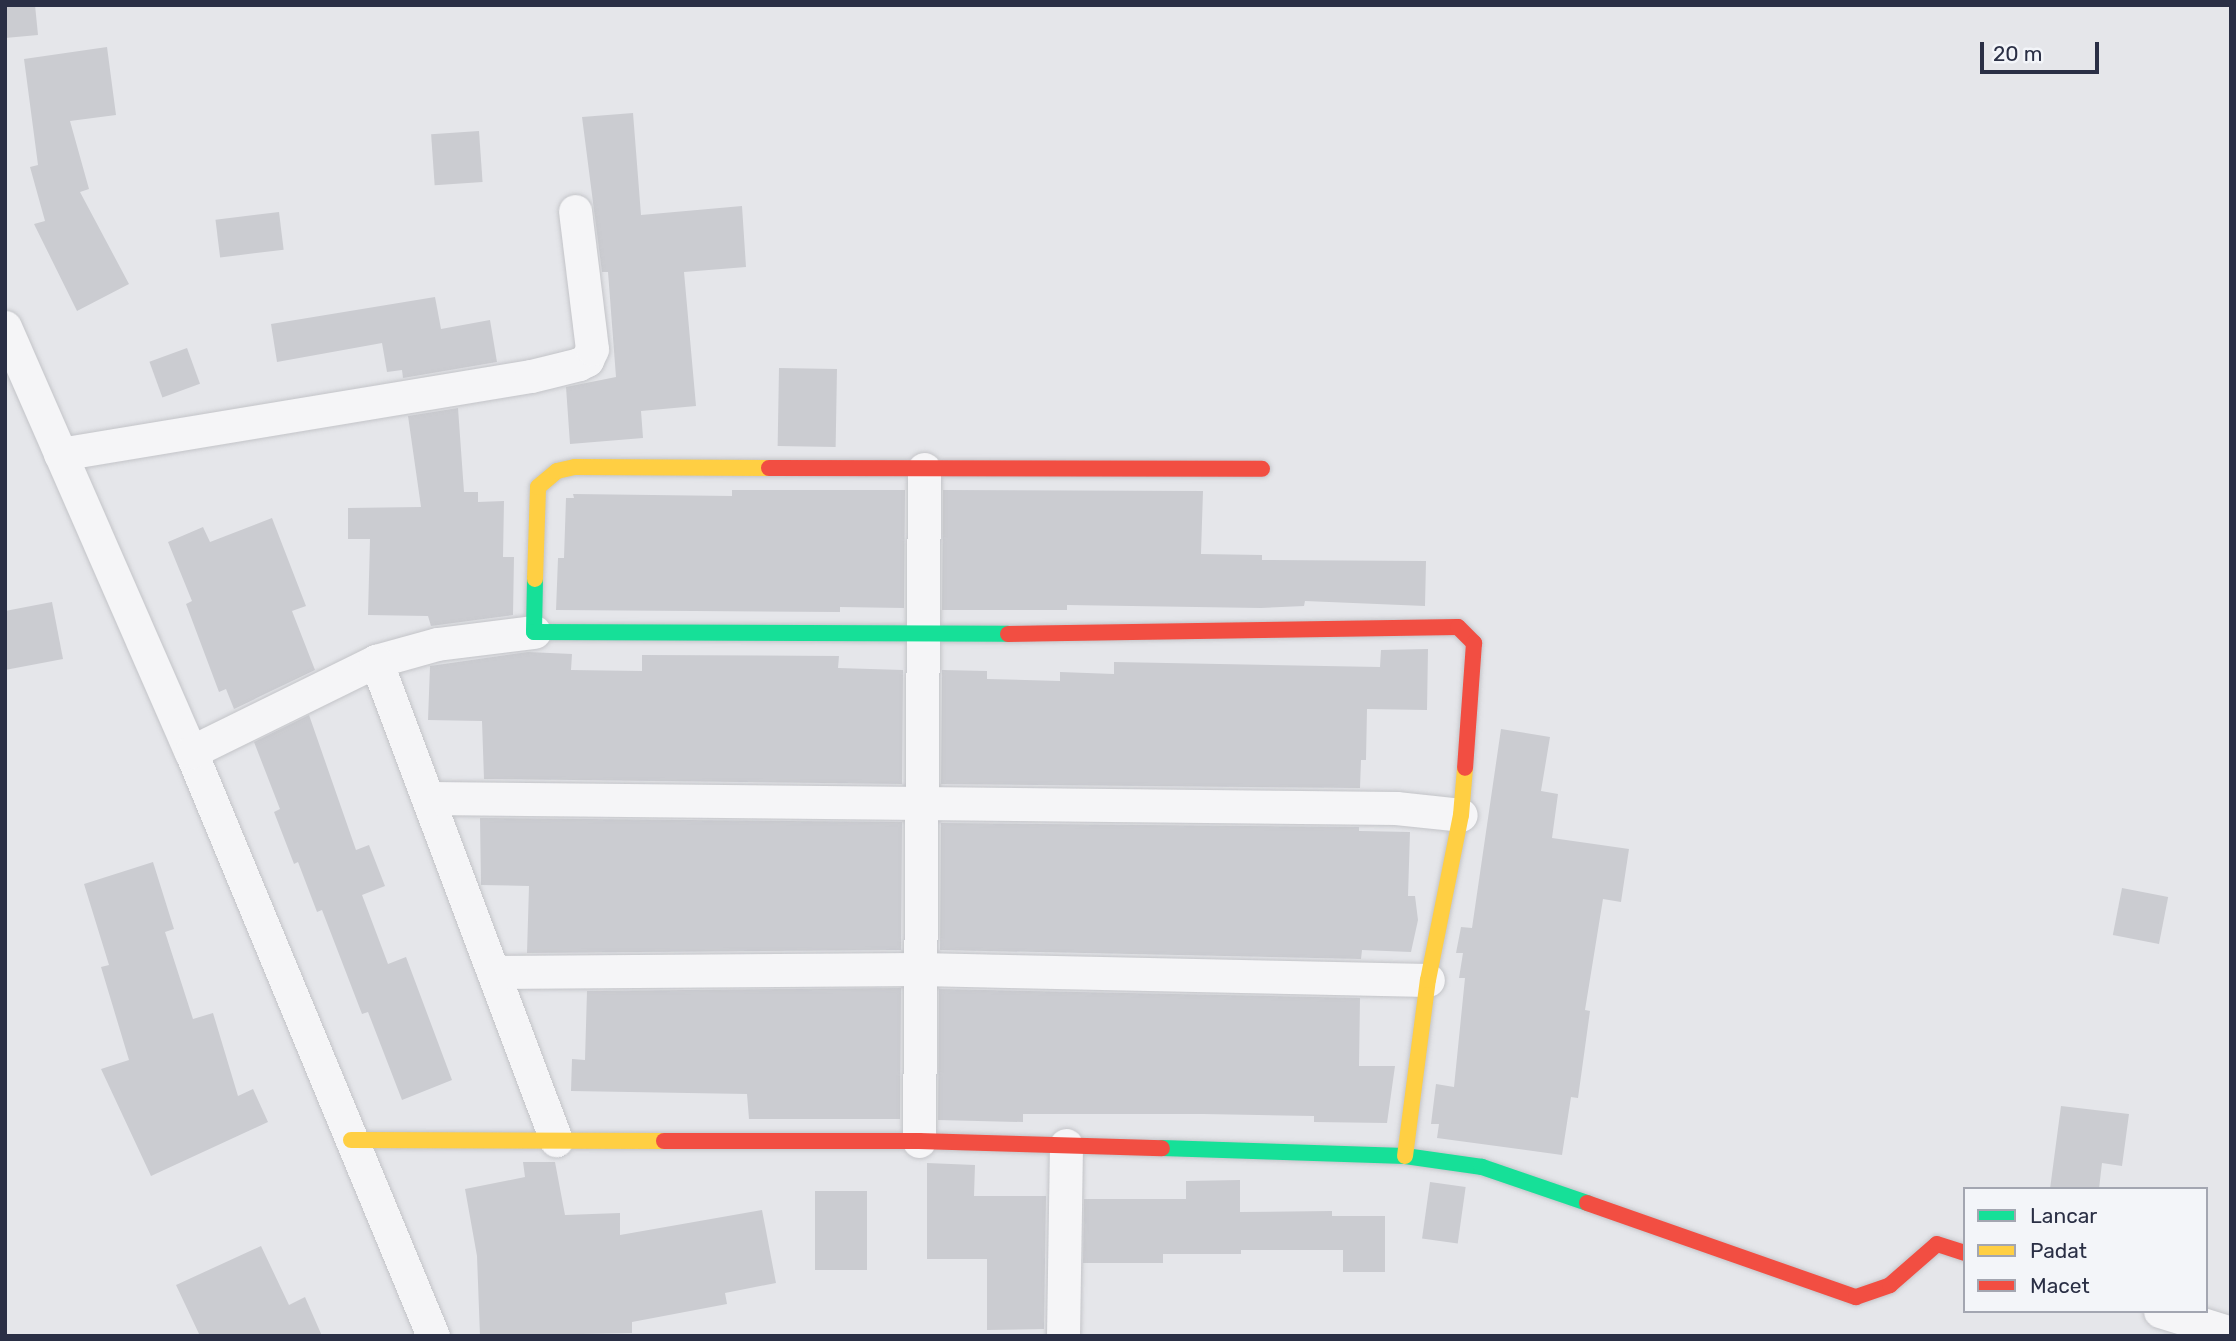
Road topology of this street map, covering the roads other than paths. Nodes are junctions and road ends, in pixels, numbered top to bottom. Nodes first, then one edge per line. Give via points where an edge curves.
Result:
1 (575, 211) dead end
2 (5, 327) edge
3 (60, 454) junction
4 (924, 469) junction
5 (1262, 469) dead end
6 (534, 632) junction
7 (923, 635) junction
8 (376, 661) junction
9 (191, 752) junction
10 (428, 798) junction
11 (922, 801) junction
12 (1461, 815) junction
13 (920, 969) junction
14 (493, 972) junction
15 (1428, 981) junction
16 (351, 1140) junction
17 (556, 1140) junction
18 (919, 1140) junction
19 (1066, 1145) junction
20 (1405, 1156) junction
21 (1963, 1252) edge
22 (2166, 1313) edge
23 (2231, 1333) edge
24 (433, 1336) edge
25 (1063, 1336) edge

1 - 3 street via 592,349 579,364 531,376
2 - 3 street
3 - 9 street
4 - 5 street
4 - 6 street via 575,467 557,471 538,487 535,498
4 - 7 street
6 - 7 street
6 - 8 street via 437,644
7 - 11 street
7 - 12 street via 1458,627 1474,643
8 - 9 street
8 - 10 street
9 - 16 street
10 - 11 street
10 - 14 street
11 - 12 street via 1396,808
11 - 13 street
12 - 15 street
13 - 14 street
13 - 15 street
13 - 18 street
14 - 17 street
15 - 20 street
16 - 17 street
16 - 24 street
17 - 18 street
18 - 19 street
19 - 20 street
19 - 25 street
20 - 21 street via 1482,1167 1856,1297 1890,1285 1937,1244
22 - 23 street

